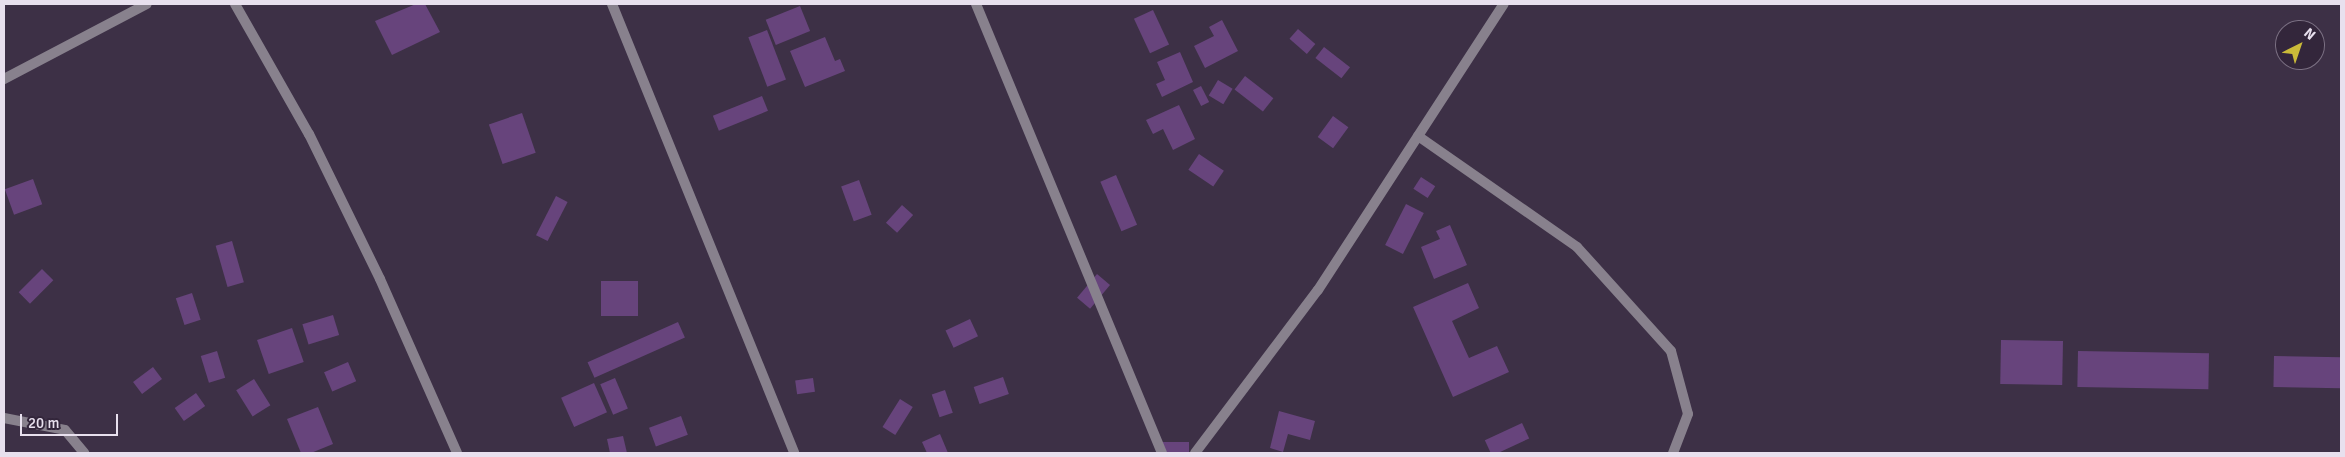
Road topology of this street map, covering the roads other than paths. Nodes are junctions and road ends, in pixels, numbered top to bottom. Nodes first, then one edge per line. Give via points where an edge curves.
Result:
1 (147, 4) edge
2 (236, 4) edge
3 (612, 4) edge
4 (976, 4) edge
5 (1504, 4) edge
6 (4, 79) edge
7 (1418, 136) junction
8 (4, 418) edge
9 (84, 453) edge
10 (457, 453) edge
11 (794, 453) edge
12 (1162, 453) edge
13 (1195, 453) edge
14 (1673, 453) edge

1 - 6 street
2 - 10 street via 309,134 380,280
3 - 11 street
4 - 12 street
5 - 7 street
7 - 13 street via 1318,290
7 - 14 street via 1577,247 1671,351 1688,414
8 - 9 street via 65,430

